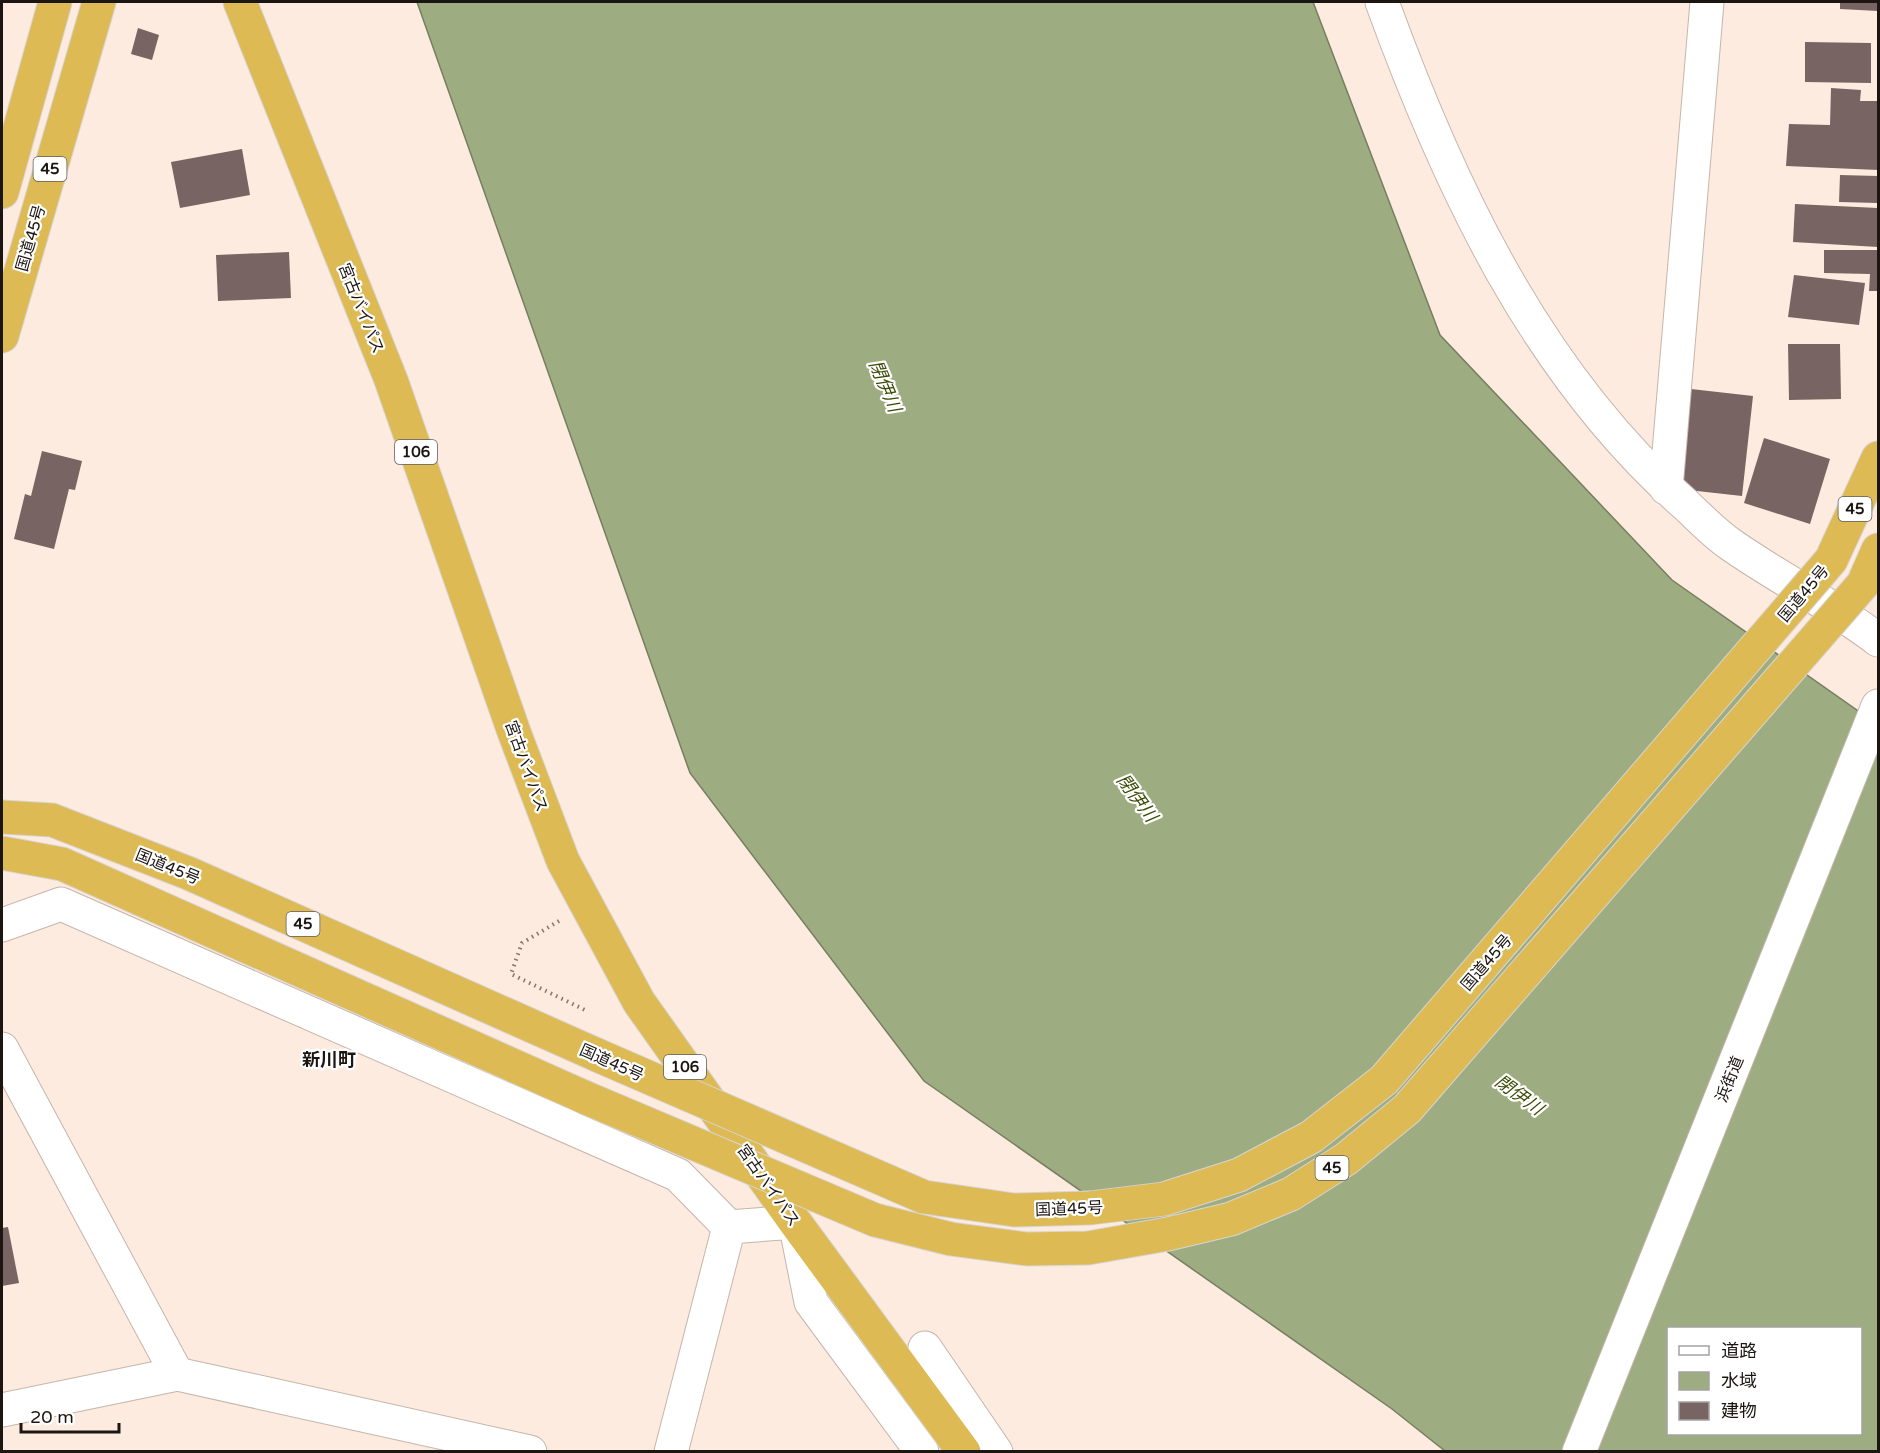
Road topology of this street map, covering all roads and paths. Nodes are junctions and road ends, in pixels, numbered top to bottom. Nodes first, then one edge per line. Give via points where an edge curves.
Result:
1 (55, 2) edge
2 (99, 2) edge
3 (240, 2) edge
4 (1382, 2) edge
5 (1707, 2) edge
6 (2, 192) edge
7 (2, 336) edge
8 (1878, 458) edge
9 (1666, 488) junction
10 (1878, 550) edge
11 (1878, 640) edge
12 (1878, 706) edge
13 (2, 817) edge
14 (2, 854) edge
15 (62, 864) junction
16 (2, 878) edge
17 (586, 905) junction
18 (2, 925) edge
19 (590, 1013) dead end
20 (2, 1049) edge
21 (795, 1222) junction
22 (729, 1227) junction
23 (925, 1348) dead end
24 (177, 1374) junction
25 (2, 1410) edge
26 (530, 1452) edge
27 (671, 1452) edge
28 (922, 1452) edge
29 (964, 1452) edge
30 (996, 1452) edge
31 (1579, 1452) edge

1 - 6 highway, 45
2 - 7 highway, 国道45号 / 45
3 - 17 highway, 宮古バイパス / 106 via 391,380 514,732 563,861
4 - 9 street via 1463,199 1524,312 1613,433
5 - 9 street
8 - 13 highway, 国道45号 / 45, bridge via 1831,560 1384,1080 1311,1137 1239,1175 1164,1199 1090,1208 1014,1210 924,1197 178,869 52,820
9 - 11 street via 1730,544 1842,612
10 - 15 highway, 45, bridge via 1863,584 1407,1109 1346,1159 1291,1194 1231,1219 1088,1248 1027,1249 951,1239 875,1220 585,1097
12 - 31 street, 浜街道
14 - 15 highway, 45
15 - 16 highway
17 - 19 path via 522,943 511,975
17 - 21 highway, 宮古バイパス / 106 via 639,1002
18 - 22 street via 61,904 678,1175
20 - 24 street
21 - 22 street
21 - 28 street via 811,1302
21 - 29 highway, 宮古バイパス / 106
22 - 27 street
23 - 30 street
24 - 25 street
24 - 26 street

